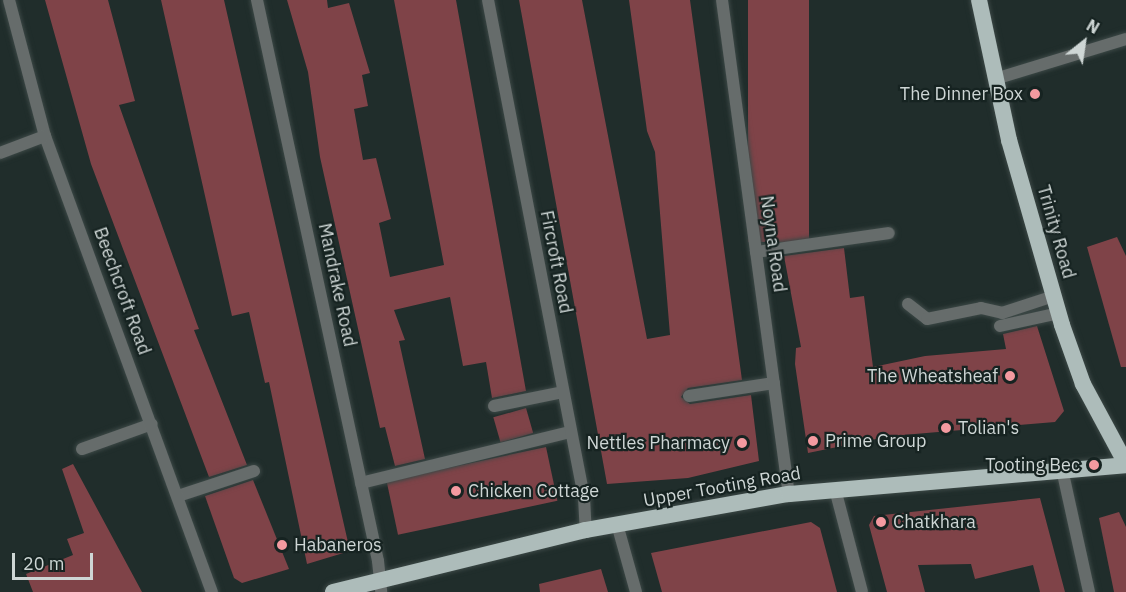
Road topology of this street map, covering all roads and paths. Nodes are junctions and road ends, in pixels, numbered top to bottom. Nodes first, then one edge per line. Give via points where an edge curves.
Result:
1 (9, 0) edge
2 (257, 0) edge
3 (488, 0) edge
4 (722, 0) edge
5 (980, 0) edge
6 (1126, 39) edge
7 (995, 79) junction
8 (45, 136) junction
9 (0, 153) edge
10 (889, 233) dead end
11 (756, 252) junction
12 (908, 304) dead end
13 (1057, 304) junction
14 (1000, 326) dead end
15 (774, 383) junction
16 (563, 392) junction
17 (689, 396) dead end
18 (494, 406) dead end
19 (152, 424) junction
20 (572, 432) junction
21 (82, 449) dead end
22 (1126, 465) edge
23 (1062, 469) junction
24 (254, 471) dead end
25 (362, 483) junction
26 (835, 489) junction
27 (789, 494) junction
28 (178, 496) junction
29 (617, 524) junction
30 (586, 530) junction
31 (379, 585) edge
32 (212, 592) edge
33 (333, 592) edge
34 (636, 592) edge
35 (862, 592) edge
36 (1089, 592) edge

1 - 8 street, Beechcroft Road
2 - 25 street, Mandrake Road
3 - 16 street, Fircroft Road
4 - 11 street, Noyna Road
5 - 7 highway, Trinity Road
6 - 7 street
7 - 13 highway, Trinity Road
8 - 9 street
8 - 19 street, Beechcroft Road
10 - 11 street
11 - 15 street, Noyna Road
12 - 13 street via 927,319 981,308 1002,313
13 - 14 street
13 - 22 highway, Trinity Road via 1083,384
15 - 17 street
15 - 27 street, Noyna Road
16 - 18 street
16 - 20 street, Fircroft Road
19 - 21 street
19 - 28 street, Beechcroft Road
20 - 25 street
20 - 30 street, Fircroft Road
22 - 23 highway, Upper Tooting Road
23 - 26 highway, Upper Tooting Road
23 - 36 street
24 - 28 street
25 - 31 street, Mandrake Road
26 - 27 highway, Upper Tooting Road
26 - 35 street
27 - 29 highway, Upper Tooting Road
28 - 32 street, Beechcroft Road
29 - 30 highway, Upper Tooting Road
29 - 34 street
30 - 31 highway, Upper Tooting Road
31 - 33 highway, Upper Tooting Road

